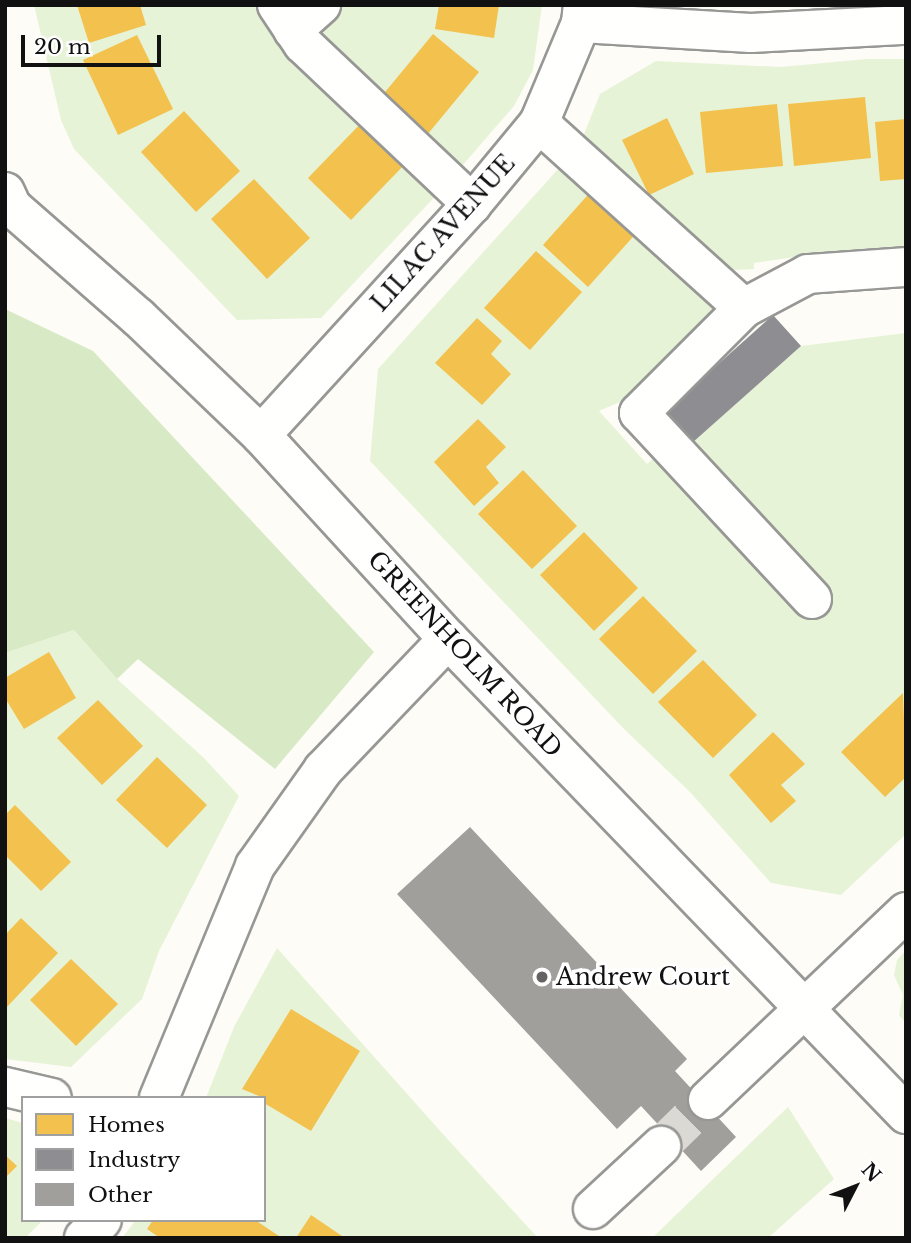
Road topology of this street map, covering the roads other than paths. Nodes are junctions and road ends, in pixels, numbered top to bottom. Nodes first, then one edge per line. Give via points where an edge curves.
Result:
1 (297, 13) edge
2 (582, 14) edge
3 (753, 19) edge
4 (906, 25) edge
5 (539, 123) junction
6 (8, 202) edge
7 (472, 204) junction
8 (906, 267) edge
9 (744, 308) junction
10 (261, 435) junction
11 (812, 599) dead end
12 (448, 639) junction
13 (906, 912) edge
14 (803, 1007) junction
15 (5, 1087) edge
16 (43, 1096) edge
17 (160, 1096) edge
18 (708, 1100) tunnel mouth
19 (906, 1114) edge
20 (661, 1146) tunnel mouth
21 (593, 1209) dead end
22 (100, 1222) edge
23 (85, 1238) edge

1 - 7 street via 303,44
2 - 3 street
2 - 5 street, LILAC AVENUE
3 - 4 street
5 - 7 street, LILAC AVENUE
5 - 9 street
6 - 10 street, GREENHOLM ROAD
7 - 10 street, LILAC AVENUE
8 - 9 street via 808,274
9 - 11 street via 639,413
10 - 12 street, GREENHOLM ROAD
12 - 14 street, GREENHOLM ROAD
12 - 17 street via 323,770 255,866
13 - 14 street
14 - 18 street
14 - 19 street, GREENHOLM ROAD
15 - 16 street
20 - 21 street
22 - 23 street

